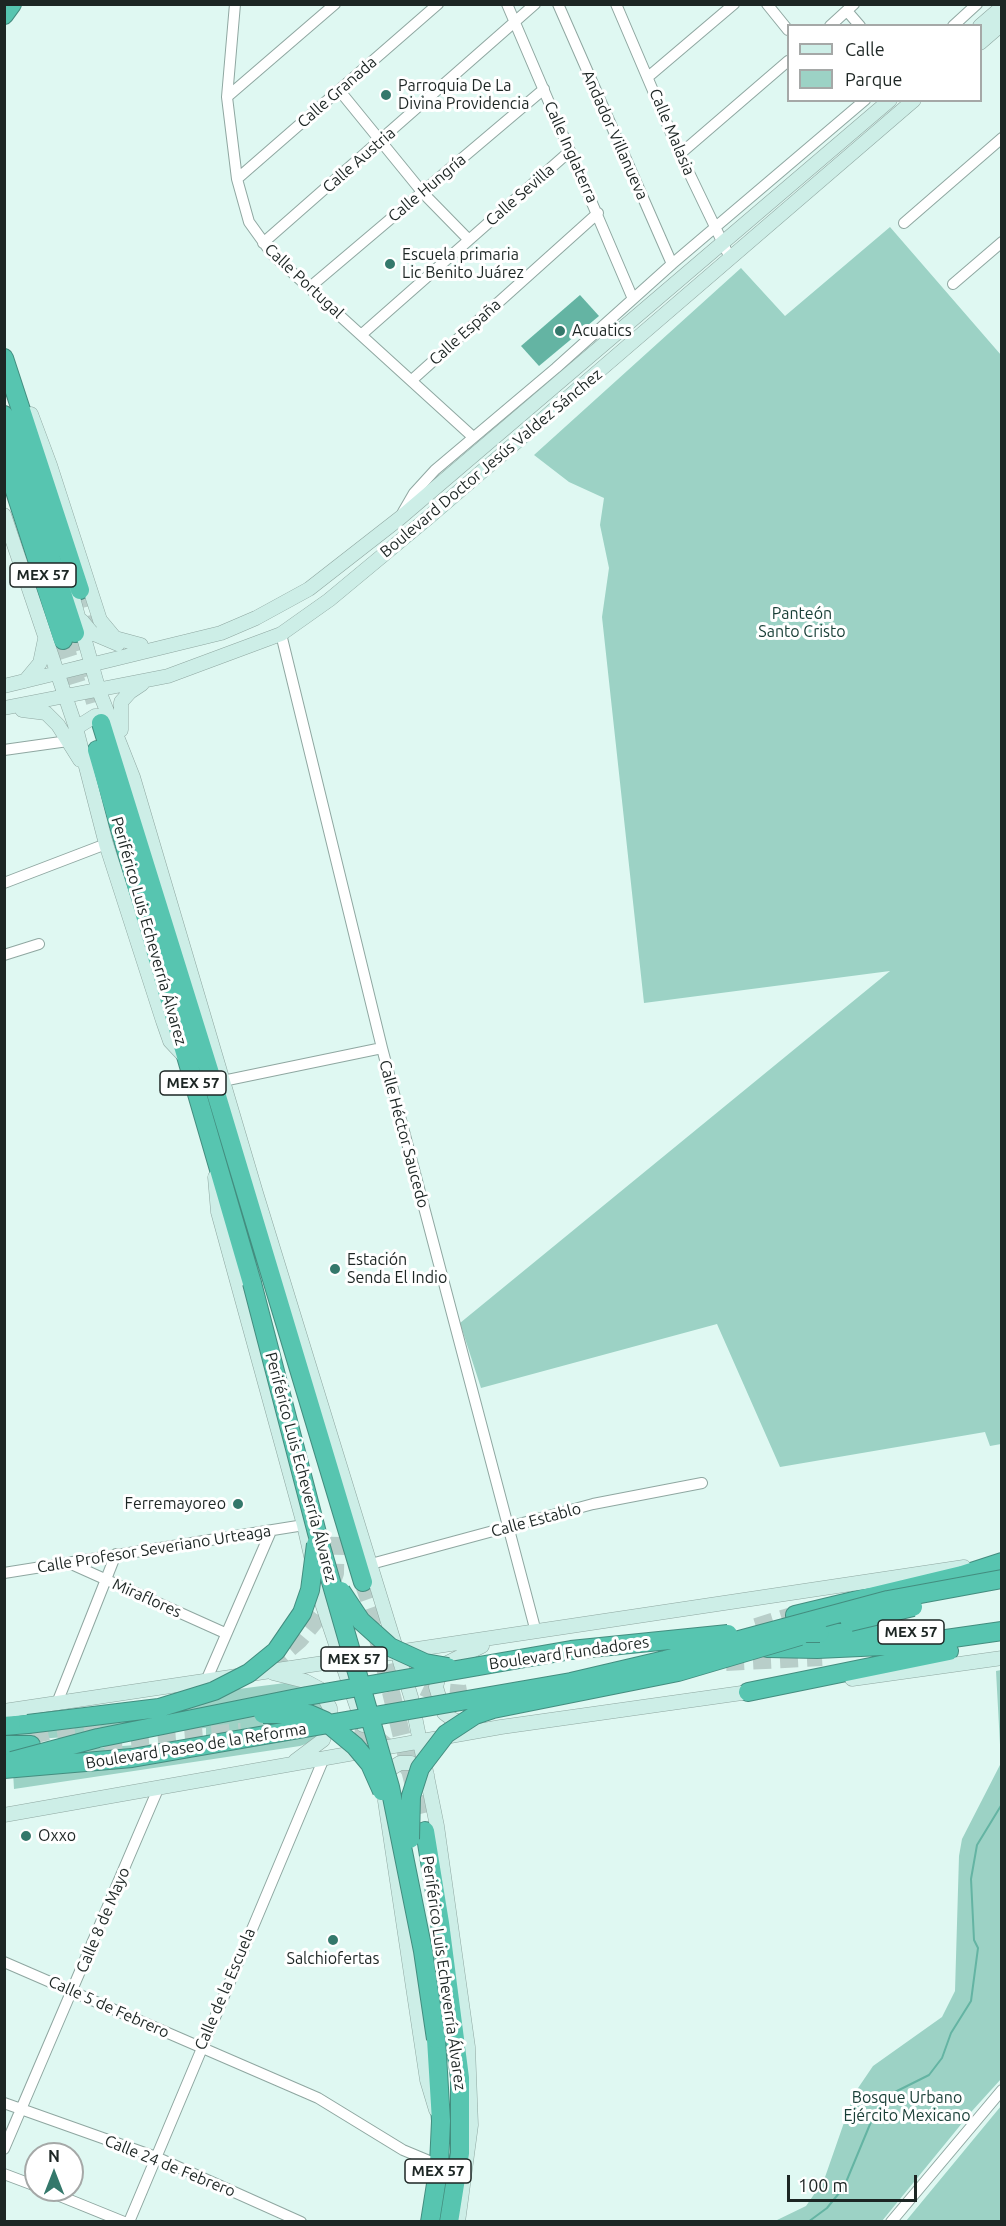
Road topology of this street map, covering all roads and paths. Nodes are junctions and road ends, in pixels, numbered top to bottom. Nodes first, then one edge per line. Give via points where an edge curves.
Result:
1 (12, 4) edge
2 (235, 4) edge
3 (335, 4) edge
4 (438, 4) edge
5 (507, 4) edge
6 (535, 4) edge
7 (558, 4) edge
8 (734, 4) edge
9 (766, 4) edge
10 (977, 4) edge
11 (618, 5) edge
12 (1002, 7) edge
13 (850, 8) edge
14 (4, 15) edge
15 (1002, 17) edge
16 (514, 22) junction
17 (832, 24) edge
18 (859, 24) edge
19 (955, 24) edge
20 (982, 24) edge
21 (1002, 24) edge
22 (787, 28) edge
23 (982, 42) edge
24 (787, 64) edge
25 (648, 77) junction
26 (544, 89) junction
27 (339, 90) junction
28 (227, 98) junction
29 (863, 102) edge
30 (888, 102) edge
31 (912, 102) edge
32 (829, 132) junction
33 (1002, 138) edge
34 (381, 142) junction
35 (838, 144) junction
36 (570, 151) junction
37 (680, 154) junction
38 (237, 179) junction
39 (423, 193) junction
40 (598, 213) junction
41 (904, 223) dead end
42 (715, 230) junction
43 (469, 240) junction
44 (1002, 242) edge
45 (263, 243) junction
46 (722, 243) junction
47 (730, 258) junction
48 (672, 264) junction
49 (952, 284) dead end
50 (310, 287) junction
51 (633, 299) junction
52 (361, 335) junction
53 (4, 356) edge
54 (412, 380) junction
55 (4, 385) edge
56 (4, 395) edge
57 (4, 415) edge
58 (21, 435) junction
59 (473, 437) junction
60 (4, 458) edge
61 (4, 482) edge
62 (13, 513) edge
63 (400, 518) junction
64 (80, 590) tunnel mouth
65 (77, 615) junction
66 (281, 634) junction
67 (63, 636) junction
68 (185, 643) junction
69 (141, 645) junction
70 (93, 666) junction
71 (57, 674) junction
72 (149, 680) junction
73 (25, 681) junction
74 (4, 686) edge
75 (99, 691) junction
76 (65, 698) junction
77 (4, 709) edge
78 (97, 724) junction
79 (68, 741) junction
80 (116, 749) junction
81 (4, 750) edge
82 (86, 770) junction
83 (106, 844) junction
84 (4, 883) edge
85 (39, 944) dead end
86 (4, 955) edge
87 (382, 1048) junction
88 (185, 1057) junction
89 (218, 1081) junction
90 (212, 1145) junction
91 (308, 1405) junction
92 (702, 1483) dead end
93 (510, 1527) junction
94 (310, 1529) junction
95 (336, 1529) tunnel mouth
96 (271, 1531) junction
97 (116, 1554) junction
98 (1002, 1562) edge
99 (68, 1563) junction
100 (371, 1564) junction
101 (329, 1572) junction
102 (4, 1573) edge
103 (1002, 1579) edge
104 (106, 1581) junction
105 (363, 1582) tunnel mouth
106 (1002, 1589) edge
107 (383, 1600) junction
108 (795, 1615) tunnel mouth
109 (326, 1617) junction
110 (536, 1632) junction
111 (1000, 1632) edge
112 (225, 1633) junction
113 (501, 1638) junction
114 (397, 1654) junction
115 (822, 1657) tunnel mouth
116 (1002, 1658) edge
117 (342, 1662) junction
118 (260, 1671) junction
119 (206, 1681) junction
120 (381, 1684) joint
121 (748, 1692) junction
122 (57, 1703) junction
123 (4, 1711) edge
124 (387, 1715) joint
125 (4, 1726) edge
126 (501, 1727) junction
127 (420, 1741) junction
128 (4, 1745) edge
129 (31, 1745) dead end
130 (373, 1751) junction
131 (324, 1758) junction
132 (4, 1764) edge
133 (291, 1764) junction
134 (4, 1771) edge
135 (429, 1776) junction
136 (382, 1786) junction
137 (158, 1789) junction
138 (6, 1817) edge
139 (424, 1832) tunnel mouth
140 (407, 1869) junction
141 (412, 1892) junction
142 (4, 1962) edge
143 (73, 1992) junction
144 (201, 2047) junction
145 (1002, 2090) edge
146 (4, 2103) edge
147 (20, 2109) junction
148 (441, 2121) junction
149 (4, 2149) edge
150 (156, 2157) junction
151 (439, 2165) junction
152 (4, 2174) edge
153 (24, 2182) edge
154 (75, 2202) edge
155 (289, 2219) edge
156 (124, 2222) edge
157 (129, 2222) edge
158 (301, 2222) edge
159 (430, 2222) edge
160 (449, 2222) edge
161 (458, 2222) edge
162 (891, 2222) edge

1 - 14 highway
2 - 28 street, Calle Portugal
3 - 28 street
4 - 27 street, Calle Granada
5 - 16 street, Calle Inglaterra
6 - 16 street, Calle Austria
7 - 48 street, Andador Villanueva
8 - 25 street
9 - 22 street
10 - 19 street
11 - 25 street, Calle Malasia
12 - 20 main road
13 - 17 street
13 - 18 street
15 - 20 street
16 - 26 street, Calle Inglaterra
16 - 34 street, Calle Austria
21 - 23 main road
24 - 37 street
25 - 37 street, Calle Malasia
26 - 36 street, Calle Inglaterra
26 - 39 street, Calle Hungría
27 - 34 street
27 - 38 street, Calle Granada
28 - 38 street, Calle Portugal
29 - 32 street, Boulevard Doctor Jesús Valdez Sánchez
30 - 35 main road, Boulevard Doctor Jesús Valdez Sánchez
31 - 47 main road, Boulevard Doctor Jesús Valdez Sánchez
32 - 35 street
32 - 42 street, Boulevard Doctor Jesús Valdez Sánchez
33 - 41 street
34 - 39 street
34 - 45 street, Calle Austria
35 - 46 main road, Boulevard Doctor Jesús Valdez Sánchez
36 - 40 street, Calle Inglaterra
36 - 43 street, Calle Sevilla
37 - 42 street, Calle Malasia
38 - 45 street, Calle Portugal via 249,222
39 - 43 street
39 - 50 street, Calle Hungría
40 - 51 street, Calle Inglaterra
40 - 54 street, Calle España
42 - 46 street, Calle Malasia
42 - 48 street, Boulevard Doctor Jesús Valdez Sánchez
43 - 52 street, Calle Sevilla
44 - 49 street
45 - 50 street, Calle Portugal
46 - 47 street, Calle Malasia
46 - 63 main road, Boulevard Doctor Jesús Valdez Sánchez
47 - 66 main road, Boulevard Doctor Jesús Valdez Sánchez via 429,517 329,600
48 - 51 street, Boulevard Doctor Jesús Valdez Sánchez
50 - 52 street, Calle Portugal
51 - 59 street, Boulevard Doctor Jesús Valdez Sánchez
52 - 54 street, Calle Portugal
53 - 64 highway
53 - 69 main road via 21,382 100,620 115,638
54 - 59 street, Calle Portugal
55 - 58 main road
56 - 58 highway
57 - 67 highway, MEX 57
58 - 65 main road
59 - 63 street, Boulevard Doctor Jesús Valdez Sánchez via 427,478
60 - 62 highway, MEX 57
61 - 62 highway
62 - 67 highway, MEX 57
63 - 68 main road, Boulevard Doctor Jesús Valdez Sánchez via 309,589 256,618
65 - 67 main road
65 - 69 main road via 92,633 112,644
66 - 72 main road, Boulevard Doctor Jesús Valdez Sánchez
66 - 87 street, Calle Héctor Saucedo
67 - 70 main road
67 - 71 main road
67 - 73 main road
68 - 69 main road
68 - 70 main road, Boulevard Doctor Jesús Valdez Sánchez
70 - 71 main road, Boulevard Doctor Jesús Valdez Sánchez
70 - 75 main road
71 - 73 main road, Boulevard Doctor Jesús Valdez Sánchez
71 - 76 main road
72 - 75 main road, Boulevard Doctor Jesús Valdez Sánchez
72 - 80 main road via 121,702
73 - 74 main road, Boulevard Doctor Jesús Valdez Sánchez
75 - 76 main road, Boulevard Doctor Jesús Valdez Sánchez
75 - 78 main road
76 - 77 main road, Boulevard Doctor Jesús Valdez Sánchez
76 - 78 main road
77 - 79 main road via 46,713
78 - 80 highway, Periférico Luis Echeverría Álvarez / MEX 57
78 - 82 main road
78 - 88 highway, Periférico Luis Echeverría Álvarez / MEX 57
79 - 81 street
79 - 82 main road
80 - 89 highway, Periférico Luis Echeverría Álvarez / MEX 57
82 - 83 main road
83 - 84 street
83 - 88 main road via 170,1041
85 - 86 street
87 - 89 street
87 - 93 street, Calle Héctor Saucedo
88 - 90 highway, Periférico Luis Echeverría Álvarez / MEX 57
89 - 91 highway, Periférico Luis Echeverría Álvarez / MEX 57
89 - 100 main road
90 - 94 highway, Periférico Luis Echeverría Álvarez / MEX 57, bridge via 252,1283
90 - 94 main road via 218,1212
91 - 95 highway via 312,1448
91 - 105 highway, Periférico Luis Echeverría Álvarez / MEX 57
92 - 93 street, Calle Establo via 593,1504
93 - 100 street, Calle Establo
93 - 110 street, Calle Héctor Saucedo
94 - 96 street, Calle Profesor Severiano Urteaga
94 - 101 highway, Periférico Luis Echeverría Álvarez / MEX 57, bridge
94 - 109 main road
94 - 125 highway, bridge via 311,1581 302,1613 276,1651 249,1673 214,1691 159,1708
96 - 97 street, Calle Profesor Severiano Urteaga
96 - 112 street
97 - 99 street, Calle Profesor Severiano Urteaga
97 - 104 street
98 - 108 highway
98 - 110 main road
99 - 102 street, Calle Profesor Severiano Urteaga
99 - 104 street, Miraflores
100 - 107 main road
101 - 111 highway, bridge via 361,1621 390,1647 443,1667 492,1666 613,1651 904,1645
101 - 140 highway, Periférico Luis Echeverría Álvarez / MEX 57, bridge via 390,1787
103 - 124 highway, Boulevard Fundadores / MEX 57, bridge via 857,1608 616,1672
104 - 112 street, Miraflores
104 - 122 street
106 - 141 highway, bridge via 834,1626 678,1672 475,1715 434,1747 416,1779 410,1811
107 - 109 main road via 375,1622 359,1632 343,1629
107 - 114 main road
109 - 117 main road
110 - 113 main road
111 - 115 highway via 920,1650
111 - 120 highway, Boulevard Fundadores / MEX 57, bridge via 722,1635 622,1643
111 - 121 highway via 974,1645
112 - 119 street
113 - 114 main road
113 - 126 main road via 447,1663 436,1687 444,1713 452,1719 468,1725
114 - 117 main road
114 - 127 main road
116 - 121 main road
117 - 118 main road
117 - 130 main road
118 - 119 main road
118 - 133 main road via 304,1681 320,1689 327,1699 330,1721 323,1740
119 - 122 main road
120 - 132 highway, Boulevard Paseo de la Reforma / MEX 57, bridge via 98,1738
121 - 126 main road
122 - 123 main road
124 - 134 highway, Boulevard Paseo de la Reforma / MEX 57, bridge via 132,1758
126 - 127 main road
127 - 130 main road
127 - 135 main road
128 - 129 highway
130 - 131 main road
130 - 136 main road
131 - 133 main road
131 - 144 street, Calle de la Escuela
133 - 137 main road
134 - 140 highway, bridge via 121,1739 254,1715 309,1714 344,1734 369,1764 381,1786 397,1851
135 - 136 main road via 411,1764 400,1764 387,1771
135 - 161 main road via 462,1996 471,2086 468,2156
136 - 148 main road via 427,2080
137 - 138 main road
137 - 143 street, Calle 8 de Mayo
139 - 160 highway, Periférico Luis Echeverría Álvarez / MEX 57 via 460,2078 460,2153
140 - 141 highway, Periférico Luis Echeverría Álvarez / MEX 57, bridge
141 - 148 highway, Periférico Luis Echeverría Álvarez / MEX 57, bridge via 436,2039
142 - 143 street, Calle 5 de Febrero
143 - 144 street, Calle 5 de Febrero
143 - 147 street, Calle 8 de Mayo
144 - 150 street, Calle de la Escuela
144 - 151 street, Calle 5 de Febrero via 318,2098 403,2150
145 - 162 street
146 - 147 street, Calle 24 de Febrero
147 - 149 street, Calle 8 de Mayo
147 - 150 street, Calle 24 de Febrero
148 - 151 highway, Periférico Luis Echeverría Álvarez / MEX 57
150 - 155 street, Calle 24 de Febrero
150 - 157 street, Calle de la Escuela
151 - 159 highway, Periférico Luis Echeverría Álvarez / MEX 57
152 - 153 street
154 - 156 street
155 - 158 street, Calle 24 de Febrero

